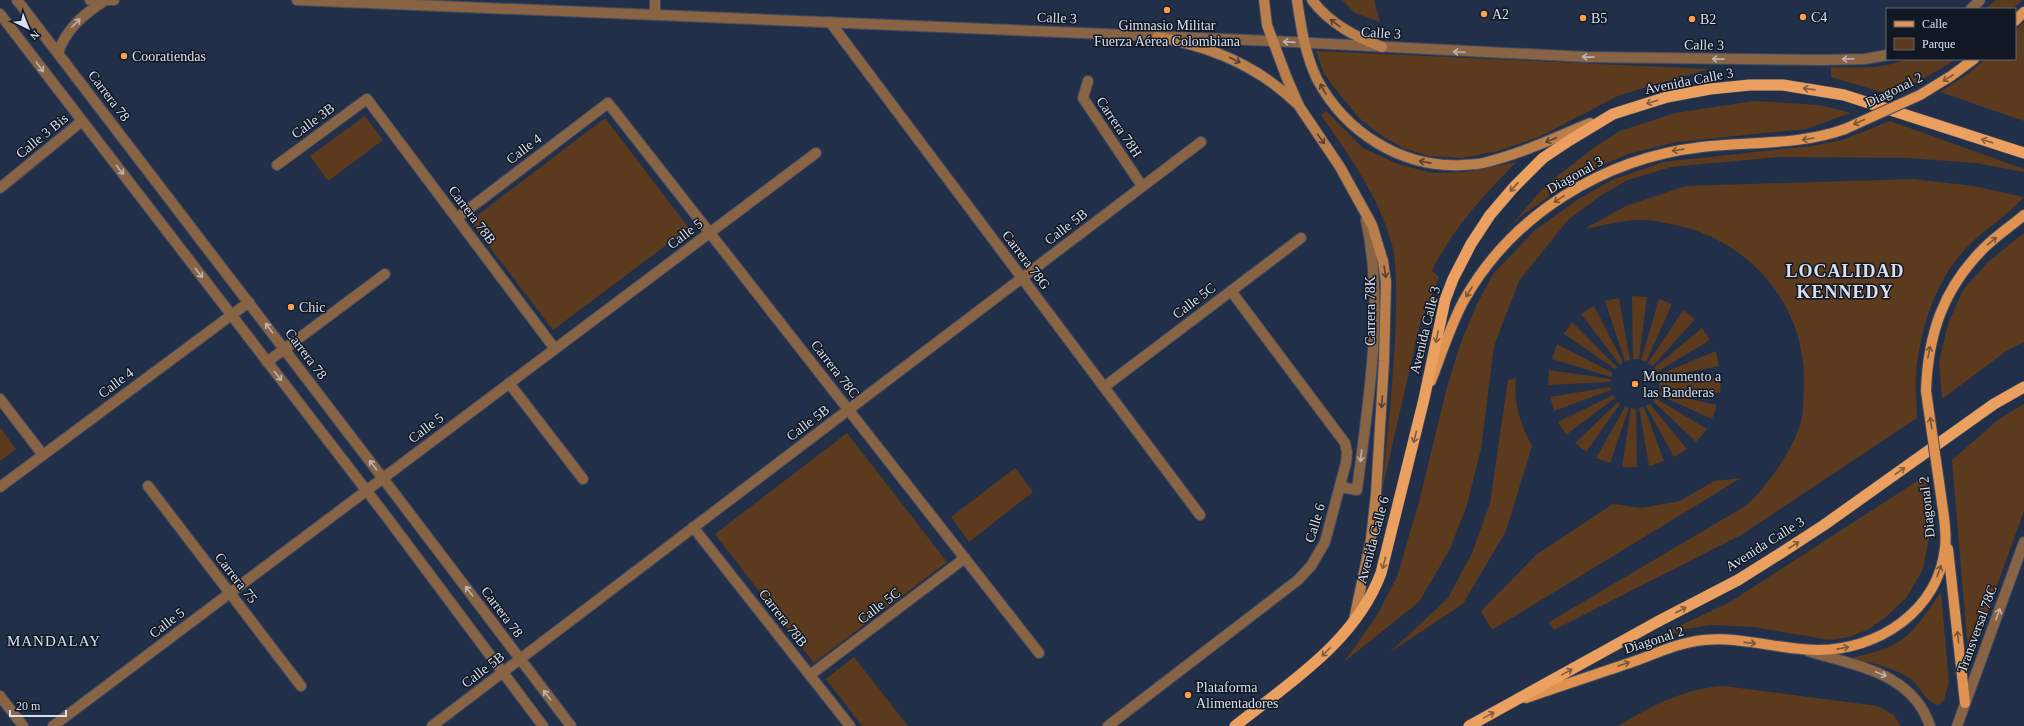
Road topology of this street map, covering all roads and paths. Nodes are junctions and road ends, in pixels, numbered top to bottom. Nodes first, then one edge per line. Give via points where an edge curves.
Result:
1 (17, 0) edge
2 (90, 0) edge
3 (109, 0) edge
4 (297, 0) edge
5 (655, 0) edge
6 (1264, 0) edge
7 (1297, 0) edge
8 (1312, 0) edge
9 (1980, 0) edge
10 (1972, 8) edge
11 (2024, 12) edge
12 (0, 14) edge
13 (655, 15) junction
14 (2016, 20) edge
15 (830, 22) junction
16 (1157, 36) junction
17 (1273, 41) junction
18 (1305, 44) junction
19 (1382, 47) junction
20 (58, 53) junction
21 (1886, 55) edge
22 (1973, 60) edge
23 (1088, 81) dead end
24 (367, 99) joint
25 (608, 102) joint
26 (1299, 106) junction
27 (1612, 114) junction
28 (82, 121) junction
29 (1845, 129) joint
30 (1201, 142) dead end
31 (816, 153) dead end
32 (2024, 153) edge
33 (277, 166) dead end
34 (1142, 186) junction
35 (0, 188) edge
36 (1364, 209) junction
37 (2024, 214) edge
38 (457, 218) junction
39 (710, 233) junction
40 (1301, 238) dead end
41 (385, 274) dead end
42 (1022, 278) junction
43 (1231, 291) junction
44 (249, 302) junction
45 (231, 315) junction
46 (285, 349) junction
47 (555, 349) junction
48 (267, 362) junction
49 (509, 383) junction
50 (1104, 387) junction
51 (2024, 387) edge
52 (0, 399) edge
53 (1424, 399) junction
54 (848, 409) junction
55 (43, 455) junction
56 (383, 478) junction
57 (583, 479) dead end
58 (148, 486) dead end
59 (0, 487) edge
60 (1340, 487) junction
61 (366, 490) junction
62 (1200, 515) dead end
63 (693, 527) junction
64 (1946, 529) junction
65 (2024, 543) edge
66 (965, 558) junction
67 (230, 593) junction
68 (1353, 623) junction
69 (1804, 650) junction
70 (1039, 653) dead end
71 (520, 659) junction
72 (503, 672) junction
73 (810, 675) junction
74 (301, 686) dead end
75 (0, 696) edge
76 (1965, 703) junction
77 (1508, 704) junction
78 (23, 726) edge
79 (53, 726) edge
80 (432, 726) edge
81 (543, 726) edge
82 (571, 726) edge
83 (850, 726) edge
84 (1108, 726) edge
85 (1235, 726) edge
86 (1469, 726) edge
87 (1930, 726) edge
88 (1957, 726) edge

1 - 20 street, Carrera 78
2 - 3 street
20 -> 3 street via 67,32 92,9
4 - 13 street, Calle 3
5 - 13 street
6 - 17 main road, Carrera 78K via 1267,25
7 - 18 main road
19 -> 8 main road via 1362,40 1344,29
9 - 10 street
11 - 14 main road
12 -> 28 street
13 - 15 street, Calle 3
15 - 16 street, Calle 3
15 - 42 street, Carrera 78G
16 - 17 street, Calle 3
16 -> 26 main road via 1190,43 1235,60 1269,80
18 -> 17 street, Calle 3
17 - 26 main road, Carrera 78K
18 - 19 street, Calle 3
27 -> 18 main road via 1529,149 1482,164 1448,165 1423,162 1395,153 1366,137 1345,119 1316,77
21 -> 19 street, Calle 3 via 1865,59 1823,60 1587,57
20 - 44 street, Carrera 78
22 -> 29 main road, Diagonal 2, bridge via 1920,95
23 - 34 street, Carrera 78H via 1083,98
24 - 33 street, Calle 3B
24 - 38 street, Carrera 78B
25 - 38 street, Calle 4
25 - 39 street, Carrera 78C
26 -> 36 main road, Carrera 78K via 1340,167
32 -> 27 highway, Avenida Calle 3 via 1844,94 1783,86 1750,85 1710,89 1667,97
27 -> 53 highway, Avenida Calle 3 via 1543,158 1490,215 1453,279 1445,300
28 - 35 street, Calle 3 Bis
28 -> 45 street
29 -> 53 main road, Diagonal 3 via 1811,139 1703,147 1648,157 1597,177 1550,205 1509,240 1472,287 1454,322
30 - 34 street, Calle 5B
31 - 39 street, Calle 5
34 - 42 street, Calle 5B
36 -> 60 street via 1374,262 1375,305 1368,404 1357,490
36 -> 68 main road, Carrera 78K via 1372,224 1383,261 1386,311 1373,524
64 -> 37 main road, Diagonal 2, bridge via 1926,391 1927,362 1933,330 1951,289 1967,267 1985,247
38 - 47 street, Carrera 78B
39 - 47 street, Calle 5
39 - 54 street, Carrera 78C
40 - 43 street, Calle 5C
41 - 46 street
42 - 50 street, Carrera 78G
42 - 54 street, Calle 5B
43 - 50 street, Calle 5C
43 - 60 street, Calle 6 via 1345,442 1347,452
44 - 45 street, Calle 4
46 -> 44 street, Carrera 78
45 - 48 street
45 - 55 street, Calle 4
46 - 48 street
56 -> 46 street, Carrera 78
47 - 49 street, Calle 5
48 -> 61 street
49 - 56 street, Calle 5
49 - 57 street
50 - 62 street, Carrera 78G
77 -> 51 highway, Avenida Calle 3 via 1738,580 1824,525 1983,412
52 - 55 street
53 -> 68 highway, Avenida Calle 6 via 1381,573 1374,592
54 - 63 street, Calle 5B
54 - 66 street, Carrera 78C
55 - 59 street, Calle 4
56 - 61 street, Calle 5
71 -> 56 street, Carrera 78
58 - 67 street, Carrera 75
60 - 84 street, Calle 6 via 1325,542 1311,566 1298,580
61 - 67 street, Calle 5
61 - 72 street
63 - 71 street, Calle 5B
63 - 73 street, Carrera 78B
69 -> 64 main road, Diagonal 2 via 1832,650 1853,646 1886,634 1905,622 1918,609 1938,576 1945,548
76 -> 64 main road
76 -> 65 street, Transversal 78C
66 - 70 street, Carrera 78C
66 - 73 street, Calle 5C
67 - 74 street, Carrera 75
67 - 79 street, Calle 5
68 -> 85 highway, Avenida Calle 6 via 1308,668
77 -> 69 main road, Diagonal 2 via 1675,647 1704,640
69 -> 87 street via 1883,674 1902,686 1919,702
71 - 72 street, Calle 5B
82 -> 71 street, Carrera 78
72 - 80 street, Calle 5B
72 - 81 street
73 - 83 street, Carrera 78B
75 - 78 street
76 - 88 street, Transversal 78C
86 -> 77 highway

